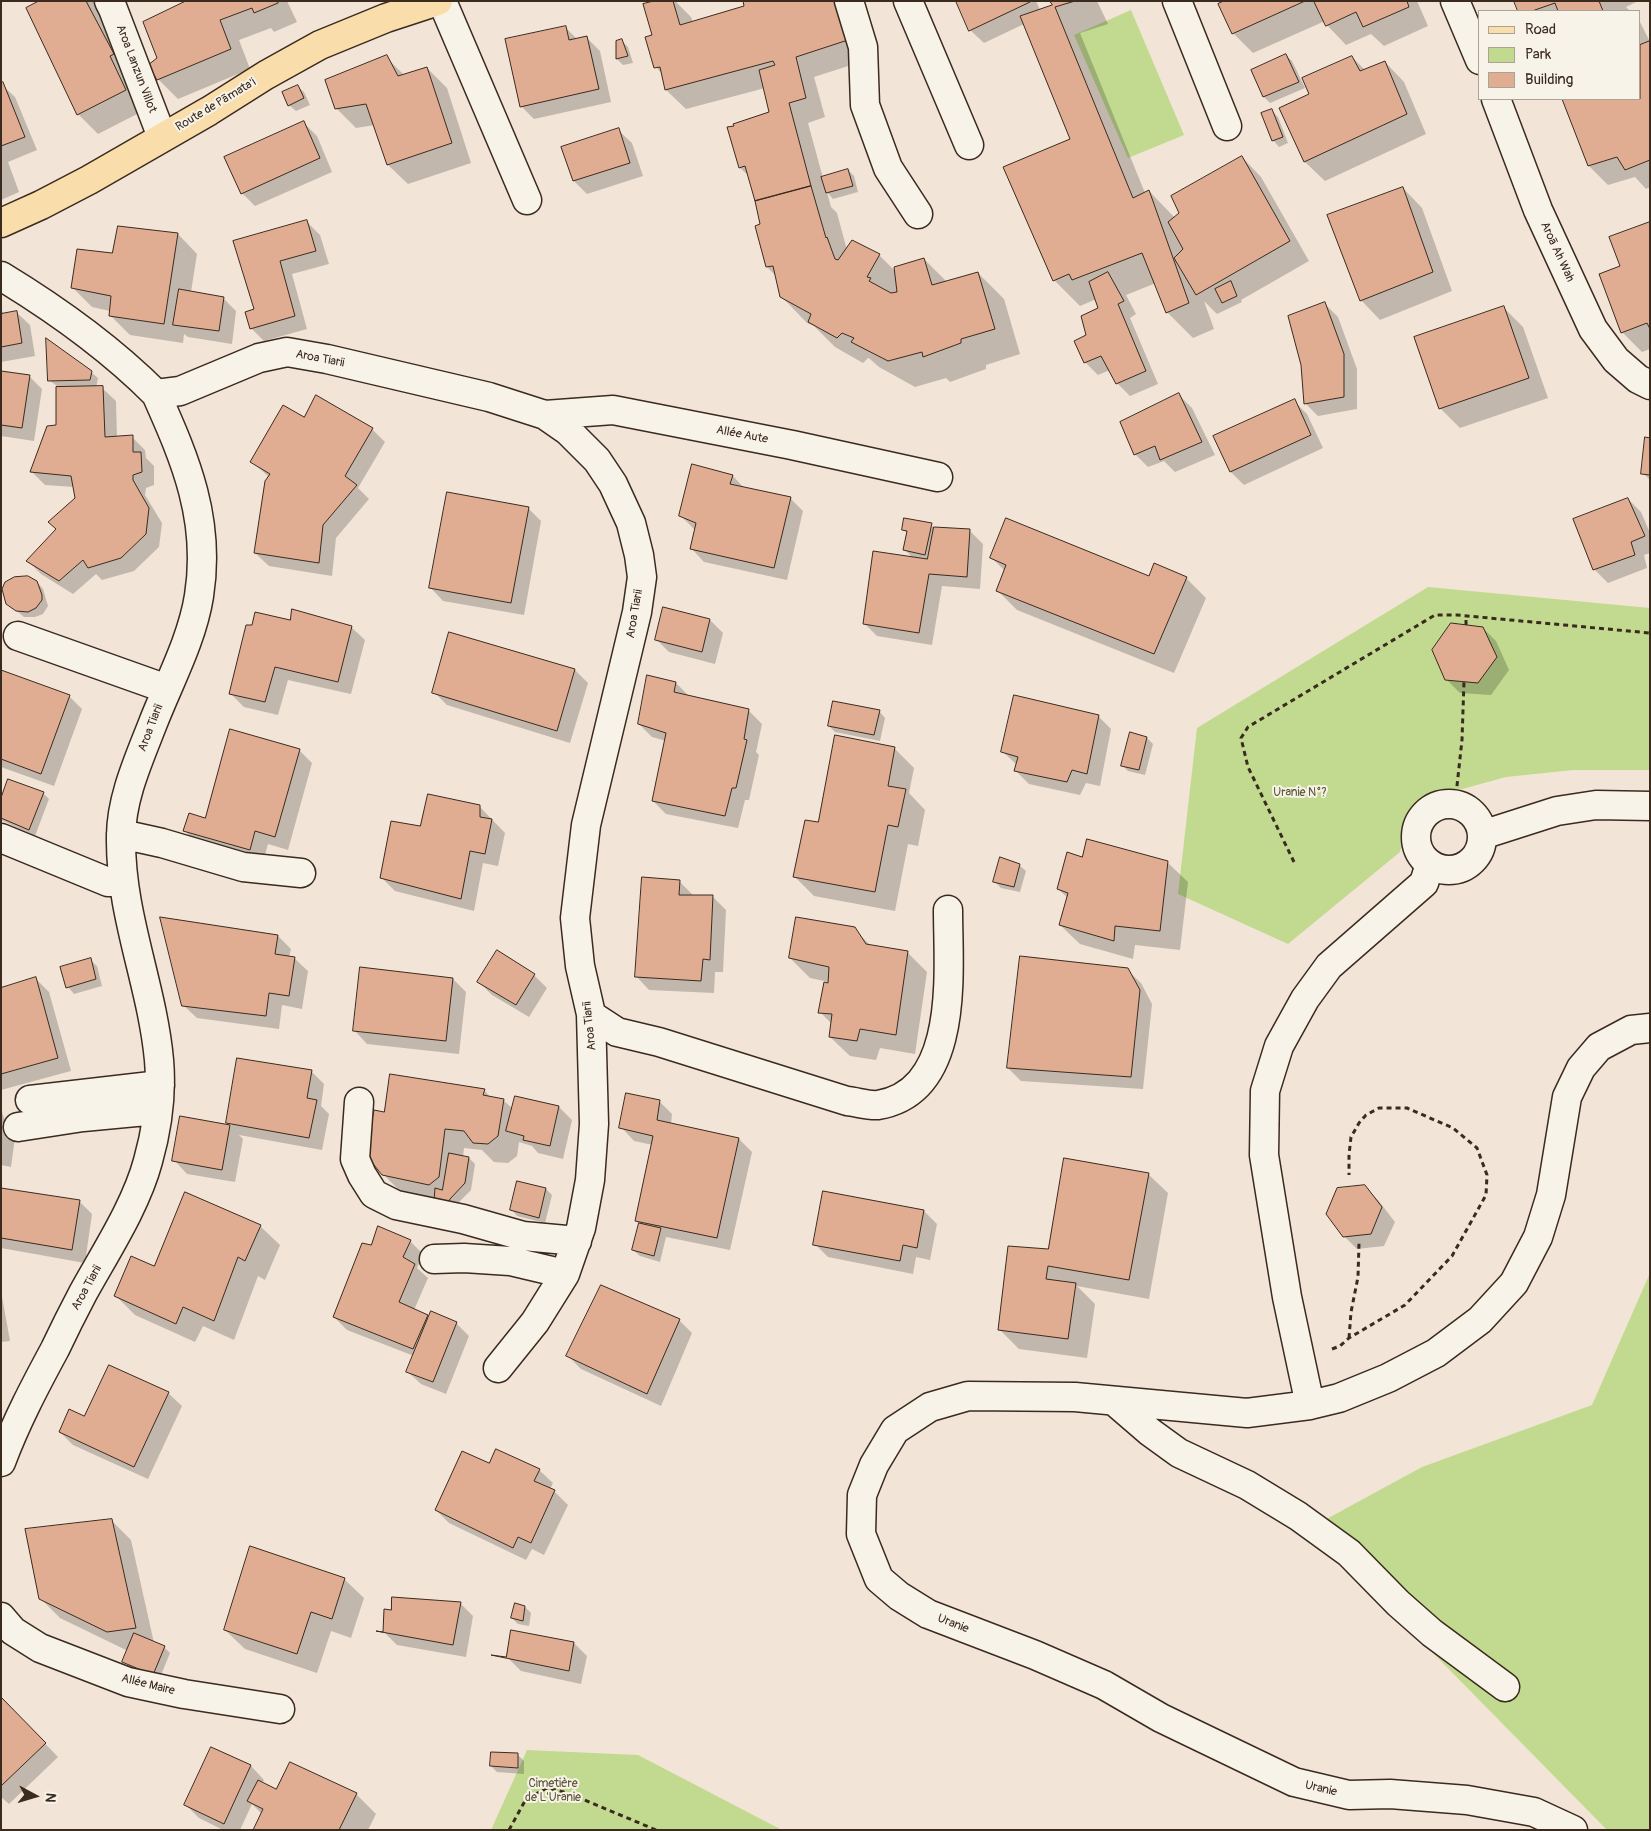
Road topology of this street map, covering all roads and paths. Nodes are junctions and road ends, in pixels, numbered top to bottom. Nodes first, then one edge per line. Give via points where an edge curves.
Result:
1 (109, 1) edge
2 (440, 1) edge
3 (849, 1) edge
4 (908, 1) edge
5 (1177, 1) edge
6 (1456, 1) edge
7 (1478, 55) edge
8 (1496, 100) edge
9 (1227, 126) dead end
10 (162, 137) junction
11 (970, 145) dead end
12 (527, 200) dead end
13 (918, 214) dead end
14 (1, 223) edge
15 (1, 276) edge
16 (1650, 385) edge
17 (156, 394) junction
18 (545, 414) junction
19 (938, 477) dead end
20 (1466, 616) junction
21 (1466, 625) dead end
22 (1650, 633) edge
23 (18, 636) dead end
24 (1464, 681) dead end
25 (167, 689) junction
26 (1455, 804) junction
27 (1650, 806) edge
28 (121, 834) junction
29 (1482, 835) junction
30 (1, 838) edge
31 (1294, 862) dead end
32 (1430, 864) junction
33 (301, 874) dead end
34 (122, 881) junction
35 (948, 910) dead end
36 (591, 1015) junction
37 (1650, 1028) edge
38 (159, 1098) junction
39 (30, 1100) dead end
40 (359, 1102) dead end
41 (18, 1127) dead end
42 (1349, 1175) dead end
43 (577, 1241) junction
44 (1359, 1243) dead end
45 (434, 1259) dead end
46 (564, 1274) junction
47 (1349, 1338) junction
48 (1300, 1356) junction
49 (498, 1368) dead end
50 (1114, 1401) junction
51 (1310, 1405) junction
52 (1, 1462) edge
53 (1, 1617) edge
54 (1505, 1687) dead end
55 (280, 1709) dead end
56 (509, 1830) edge
57 (656, 1830) edge
58 (1573, 1830) edge

1 - 10 street, Aroa Lanzun Villot
2 - 10 main road, Route de Pāmata'i via 386,18 320,45
2 - 12 street
3 - 13 street via 863,47 865,104 888,168
4 - 11 street
5 - 9 street
6 - 7 street
8 - 16 street, Aroā Ah Wah via 1538,210 1594,329 1616,360
10 - 14 main road, Route de Pāmata'i via 89,180
15 - 17 street, Aroa Tiarii via 120,360
17 - 18 street, Aroa Tiarii via 180,391 259,358 287,352 489,397
17 - 25 street, Aroa Tiarii via 188,470 198,509 203,552 199,597 188,638
18 - 19 street, Allée Aute via 613,410
18 - 36 street, Aroa Tiarii via 568,431 597,460 612,484 631,523 642,577 631,639 586,825 576,909 580,966
20 - 21 path
20 - 22 path
20 - 31 path via 1436,615 1248,727 1240,738 1248,767
23 - 25 street
24 - 26 path
25 - 28 street, Aroa Tiarii via 134,773
26 - 29 street via 1474,815
26 - 32 street via 1440,805 1428,812 1418,824 1416,839 1420,853
27 - 29 street via 1596,804 1557,811
28 - 33 street via 243,867
28 - 34 street, Aroa Tiarii
29 - 32 street via 1481,847 1466,866 1454,870
30 - 34 street via 108,882
32 - 48 street via 1424,883 1329,966 1305,998 1279,1046 1265,1091 1264,1155
34 - 38 street, Aroa Tiarii via 153,1022 159,1060
35 - 36 street via 948,992 943,1035 932,1065 917,1084 901,1096 877,1105 847,1101 617,1032
36 - 43 street, Aroa Tiarii via 594,1124 590,1180
37 - 51 street, Uranie via 1631,1030 1599,1047 1581,1068 1567,1097 1546,1212 1538,1237 1514,1283 1480,1320 1436,1354 1339,1398
38 - 39 street
38 - 41 street via 83,1117
38 - 52 street, Aroa Tiarii via 157,1123 147,1164 132,1202 22,1410
40 - 43 street via 355,1159 374,1194 396,1204 523,1236
42 - 47 path via 1351,1137 1358,1123 1379,1108 1407,1108 1453,1128 1477,1148 1487,1174 1486,1195 1452,1256 1405,1305
43 - 46 street, Aroa Tiarii
44 - 47 path via 1358,1277
45 - 46 street via 510,1261
46 - 49 street, Aroa Tiarii via 535,1322
47 - 48 path via 1340,1346
48 - 51 street
50 - 51 street, Uranie via 1247,1413
50 - 54 street via 1179,1453 1247,1485 1342,1548 1432,1633
50 - 58 street, Uranie via 1075,1397 968,1396 930,1406 895,1430 874,1465 862,1495 861,1534 879,1579 928,1614 1104,1685 1161,1718 1294,1782 1349,1795 1390,1794 1467,1800 1534,1812
53 - 55 street, Allée Maire via 13,1630 40,1648 128,1682
56 - 57 path via 526,1799 547,1788 568,1793

